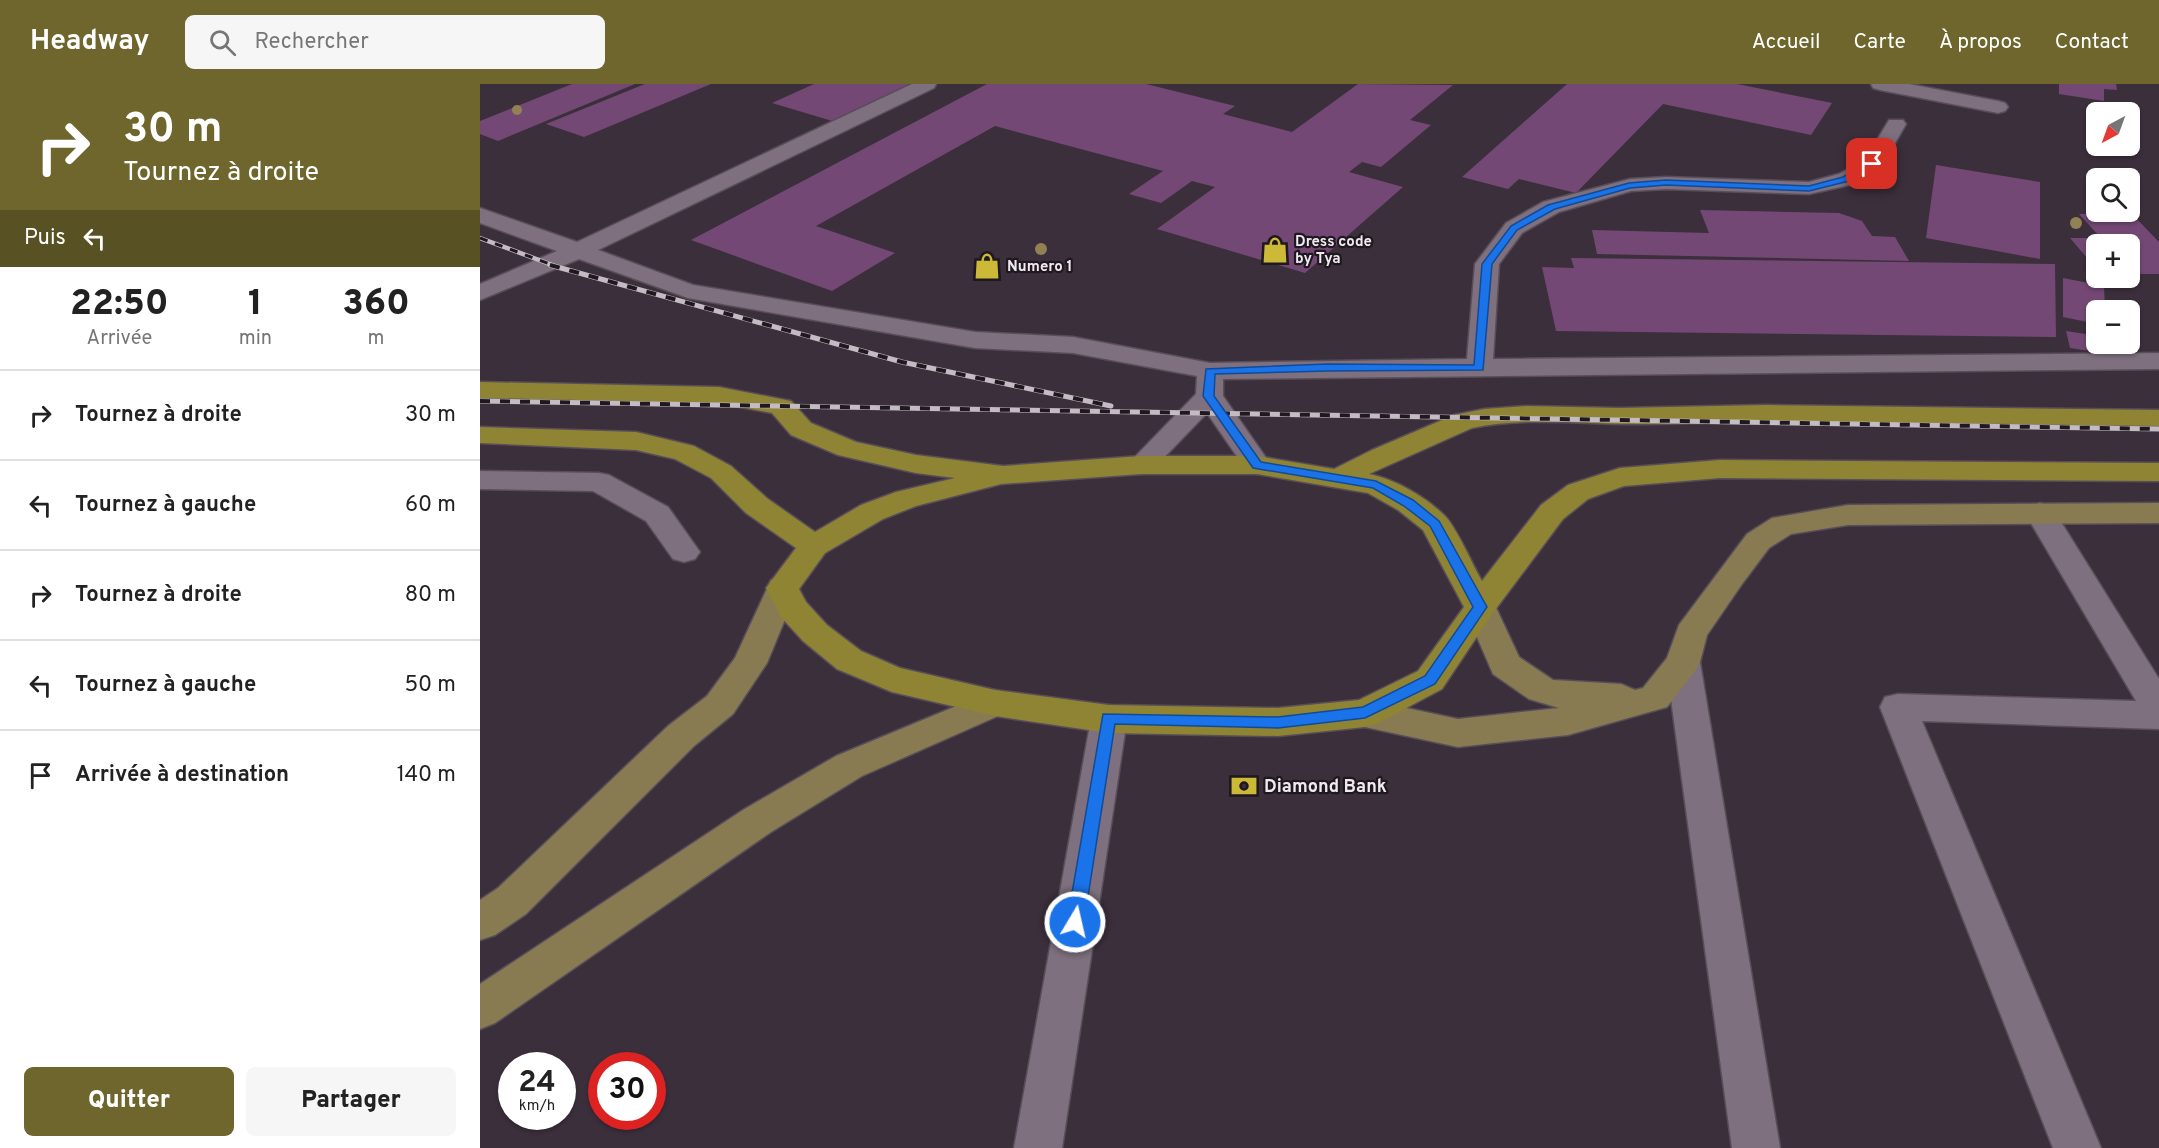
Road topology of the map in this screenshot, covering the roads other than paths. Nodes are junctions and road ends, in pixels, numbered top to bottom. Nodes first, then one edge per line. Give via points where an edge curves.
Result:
1 (927, 84) edge
2 (1880, 84) edge
3 (1998, 107) dead end
4 (1896, 124) dead end
5 (480, 215) edge
6 (575, 252) junction
7 (480, 293) edge
8 (2159, 361) edge
9 (1479, 368) junction
10 (1209, 384) junction
11 (480, 390) edge
12 (2159, 418) edge
13 (480, 435) edge
14 (1140, 465) junction
15 (1257, 465) junction
16 (2159, 472) edge
17 (1003, 476) junction
18 (1339, 478) junction
19 (480, 480) edge
20 (2040, 513) junction
21 (2159, 513) edge
22 (814, 546) junction
23 (684, 552) dead end
24 (782, 588) junction
25 (1480, 607) junction
26 (1683, 662) junction
27 (1655, 698) junction
28 (995, 703) junction
29 (2159, 709) edge
30 (1365, 713) junction
31 (2159, 715) edge
32 (1109, 718) junction
33 (491, 908) edge
34 (480, 1009) edge
35 (1038, 1148) edge
36 (1756, 1148) edge
37 (2077, 1148) edge

1 - 6 street
2 - 3 street
4 - 9 street via 1872,164 1846,179 1809,188 1629,185 1551,207 1514,228 1487,264
5 - 6 street
6 - 7 street
6 - 10 street via 688,291 975,340 1073,345
8 - 9 street
9 - 10 street via 1327,368
10 - 14 street
10 - 15 street
11 - 17 highway via 719,395 781,407 801,429 848,448 916,464
12 - 18 highway via 1765,413 1505,415 1464,421
13 - 22 highway via 636,441 684,452 721,472 757,506
14 - 15 highway
14 - 17 highway
15 - 18 highway
16 - 25 highway via 1720,469 1620,477 1578,492 1551,512
17 - 22 highway via 907,499 872,512
18 - 25 highway via 1376,485 1409,503 1435,524
19 - 23 street via 599,482 657,514
20 - 21 main road
20 - 26 main road via 1848,515 1783,525 1758,541 1731,576 1691,633
20 - 29 street
22 - 24 highway
24 - 28 highway via 793,609 815,633 849,660 892,679
24 - 33 main road via 750,663 720,705
25 - 27 main road via 1505,665 1541,690 1558,695
25 - 30 highway via 1430,680
26 - 27 main road
26 - 36 street
27 - 30 main road via 1568,721 1458,733
28 - 32 highway
28 - 34 main road via 849,766 757,820
30 - 32 highway via 1278,722
31 - 37 street via 1898,707
32 - 35 street

